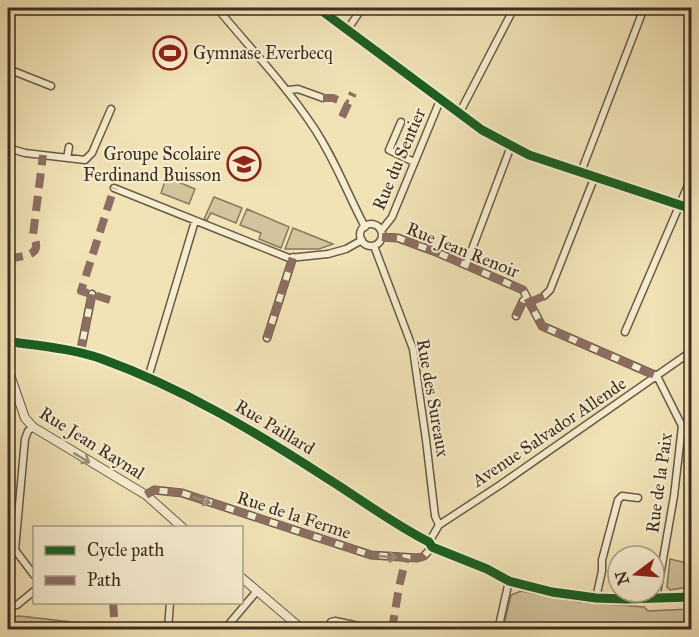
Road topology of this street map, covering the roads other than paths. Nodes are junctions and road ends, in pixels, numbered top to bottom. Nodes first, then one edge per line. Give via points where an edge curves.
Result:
1 (217, 8) edge
2 (318, 8) edge
3 (362, 8) edge
4 (514, 8) edge
5 (644, 8) edge
6 (348, 29) junction
7 (8, 69) edge
8 (51, 86) dead end
9 (288, 90) junction
10 (323, 98) dead end
11 (441, 98) junction
12 (111, 109) dead end
13 (460, 112) junction
14 (401, 122) dead end
15 (511, 146) junction
16 (69, 147) dead end
17 (8, 148) edge
18 (67, 158) junction
19 (414, 162) junction
20 (580, 172) junction
21 (692, 176) edge
22 (595, 177) junction
23 (114, 188) dead end
24 (680, 205) junction
25 (692, 208) edge
26 (195, 221) junction
27 (365, 227) junction
28 (382, 234) junction
29 (362, 240) junction
30 (374, 246) junction
31 (293, 257) junction
32 (465, 265) junction
33 (93, 294) dead end
34 (544, 296) dead end
35 (527, 298) junction
36 (516, 316) dead end
37 (625, 332) dead end
38 (267, 338) dead end
39 (8, 344) edge
40 (692, 351) edge
41 (80, 354) junction
42 (8, 369) edge
43 (657, 376) junction
44 (148, 378) junction
45 (33, 427) junction
46 (146, 495) junction
47 (638, 498) dead end
48 (439, 525) junction
49 (181, 526) edge
50 (430, 544) junction
51 (666, 544) edge
52 (33, 574) edge
53 (243, 579) edge
54 (508, 581) junction
55 (257, 591) junction
56 (33, 592) edge
57 (692, 597) edge
58 (596, 598) junction
59 (606, 598) edge
60 (666, 598) edge
61 (170, 604) edge
62 (8, 608) edge
63 (168, 630) edge
64 (224, 630) edge
65 (303, 630) edge
66 (327, 630) edge
67 (378, 630) edge
68 (498, 630) edge

1 - 9 street
2 - 6 street
3 - 6 street
4 - 13 street
5 - 20 street
6 - 11 street
7 - 8 street
9 - 10 street via 298,88
9 - 27 street via 326,147
11 - 13 street
11 - 19 street, Rue du Sentier
12 - 18 street via 90,157
13 - 15 street
14 - 19 street via 388,150
15 - 20 street
15 - 32 street
16 - 18 street
17 - 18 street
19 - 28 street, Rue du Sentier
20 - 22 street
21 - 24 street
22 - 24 street
22 - 34 street via 550,290
23 - 26 street
24 - 25 street
24 - 37 street
26 - 31 street
26 - 44 street
27 - 28 street via 374,225
27 - 29 street
28 - 30 street
28 - 32 street, Rue Jean Renoir
29 - 30 street
29 - 31 street via 328,254
30 - 48 street, Rue des Sureaux via 412,349
31 - 38 street
32 - 35 street, Rue Jean Renoir via 523,290
33 - 41 street
35 - 36 street, Rue Jean Renoir
35 - 43 street, Rue Jean Renoir via 542,326
39 - 41 street, Rue Paillard
40 - 43 street, Avenue Salvador Allende
41 - 44 street, Rue Paillard
42 - 45 street, Rue Jean Raynal via 25,418
43 - 48 street, Avenue Salvador Allende
43 - 51 street, Rue de la Paix via 682,426
44 - 50 street, Rue Paillard via 254,432
45 -> 46 street, Rue Jean Raynal
45 - 52 street via 25,439 15,549
46 - 49 street, Rue Jean Raynal
46 -> 50 street, Rue de la Ferme via 154,490 182,493 371,555 417,558 424,556
47 - 58 street via 622,496 618,500
48 - 50 street, Avenue Salvador Allende
50 - 54 street, Rue Paillard
53 - 55 street
54 - 58 street, Rue Paillard
54 - 68 street
55 - 64 street
55 - 65 street
56 - 62 street
57 - 60 street, Rue Paillard
58 - 59 street, Rue Paillard
61 - 63 street
66 - 67 street via 335,621

